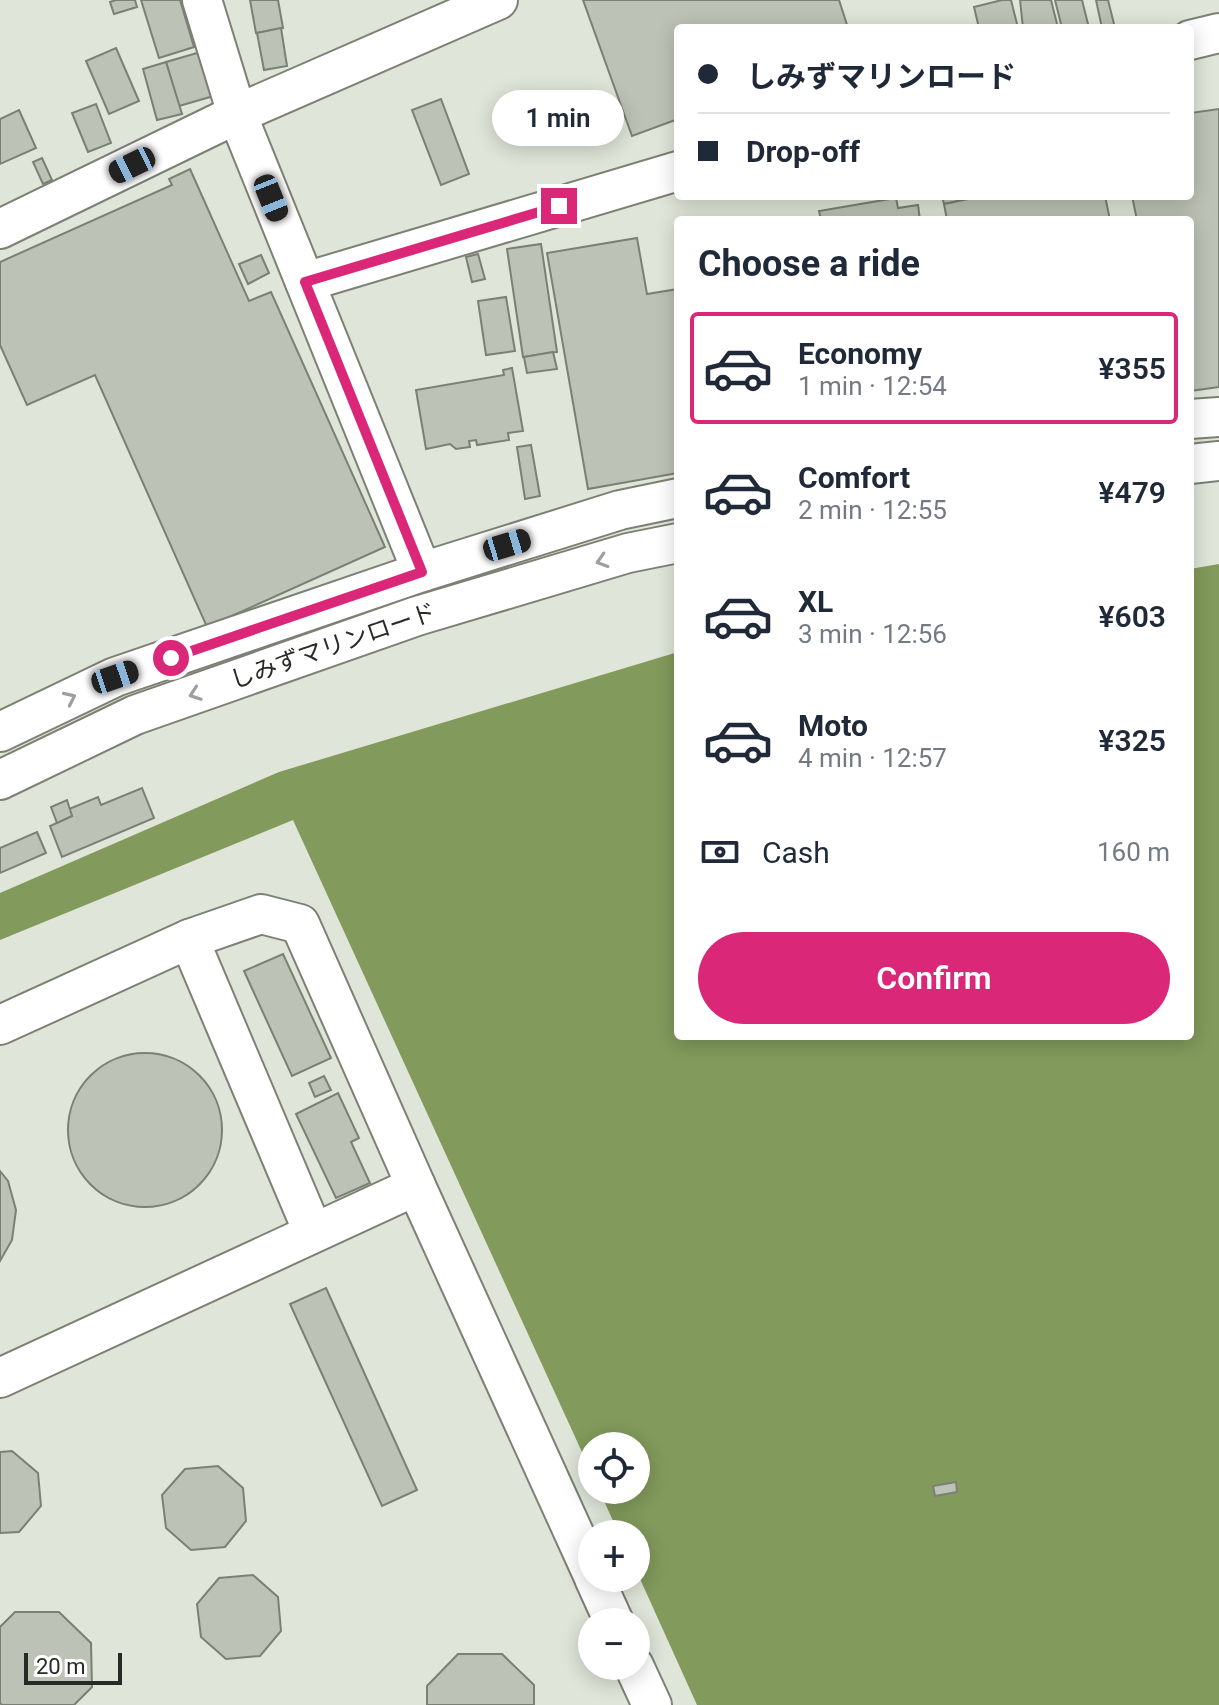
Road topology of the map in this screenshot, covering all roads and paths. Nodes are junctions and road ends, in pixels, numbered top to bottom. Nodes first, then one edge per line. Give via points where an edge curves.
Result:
1 (202, 0) edge
2 (498, 0) edge
3 (1219, 33) edge
4 (1194, 39) edge
5 (237, 114) junction
6 (674, 172) edge
7 (0, 229) edge
8 (305, 282) junction
9 (1219, 417) edge
10 (1194, 419) edge
11 (1219, 461) edge
12 (1194, 464) edge
13 (674, 499) edge
14 (674, 544) edge
15 (422, 572) junction
16 (0, 732) edge
17 (0, 780) edge
18 (189, 939) junction
19 (0, 1025) edge
20 (416, 1186) junction
21 (313, 1232) junction
22 (0, 1378) edge
23 (578, 1542) edge
24 (640, 1680) edge
25 (652, 1705) edge

1 - 5 street
2 - 5 street
3 - 4 street
5 - 7 street
5 - 8 street
6 - 8 street
8 - 15 street
9 - 10 street
11 - 12 street
13 - 15 street, しみずマリンロード via 620,510
14 -> 17 street, しみずマリンロード via 417,616 135,715
16 -> 15 street, しみずマリンロード via 115,677
18 - 19 street
18 - 20 street via 261,914 300,924
18 - 21 street
20 - 21 street
20 - 23 street
21 - 22 street
24 - 25 street

